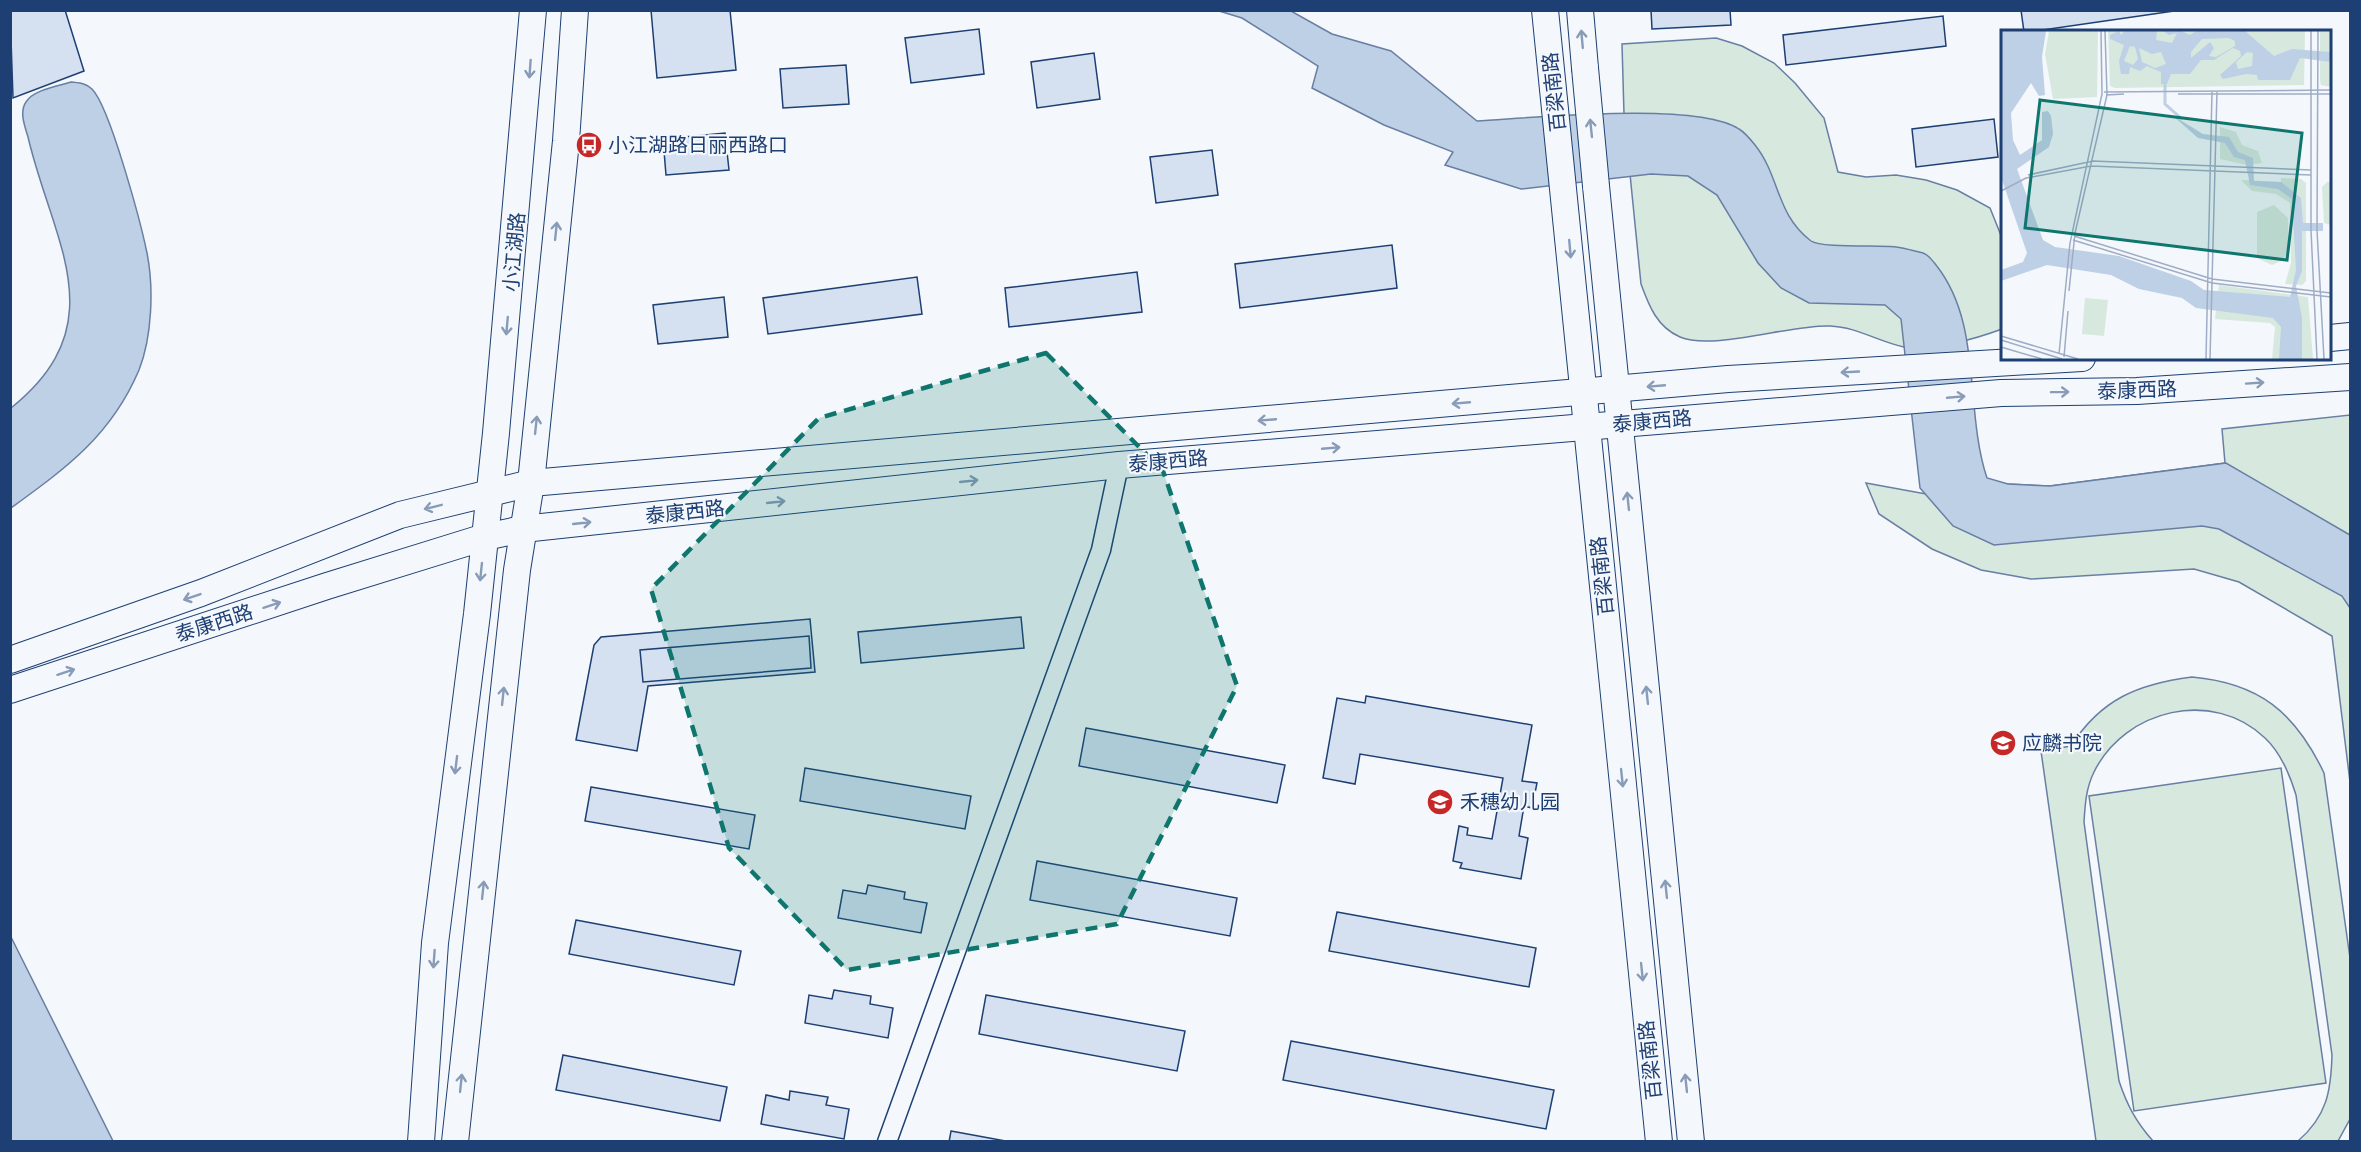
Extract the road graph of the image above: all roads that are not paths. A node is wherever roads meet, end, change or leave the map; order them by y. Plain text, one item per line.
1 (533, 10) edge
2 (575, 10) edge
3 (1545, 10) edge
4 (1580, 10) edge
5 (2350, 336) edge
6 (2331, 338) edge
7 (2040, 360) edge
8 (2350, 376) edge
9 (1617, 389) junction
10 (1584, 392) junction
11 (1620, 424) junction
12 (1587, 427) junction
13 (1119, 465) junction
14 (531, 483) junction
15 (490, 493) junction
16 (524, 529) junction
17 (485, 537) junction
18 (10, 660) edge
19 (10, 690) edge
20 (421, 1142) edge
21 (455, 1142) edge
22 (887, 1142) edge
23 (1659, 1142) edge
24 (1691, 1142) edge

1 -> 15 main road, 小江湖路
14 -> 2 main road, 小江湖路
3 -> 10 main road, 百梁南路
9 -> 4 main road, 百梁南路, bridge
5 - 6 main road
7 -> 9 main road, 泰康西路
11 -> 8 main road, 泰康西路
9 - 10 main road, 泰康西路
9 - 11 main road, 百梁南路
10 - 12 main road, 百梁南路
10 -> 14 main road, 泰康西路
11 - 12 main road, 泰康西路
24 -> 11 main road, 百梁南路
13 -> 12 main road, 泰康西路
12 -> 23 main road, 百梁南路
16 -> 13 main road, 泰康西路
13 - 22 street
14 - 15 main road, 泰康西路
14 - 16 main road, 小江湖路
15 - 17 main road, 小江湖路
15 -> 18 main road, 泰康西路
16 - 17 main road, 泰康西路
21 -> 16 main road, 小江湖路
19 -> 17 main road, 泰康西路
17 -> 20 main road, 小江湖路

